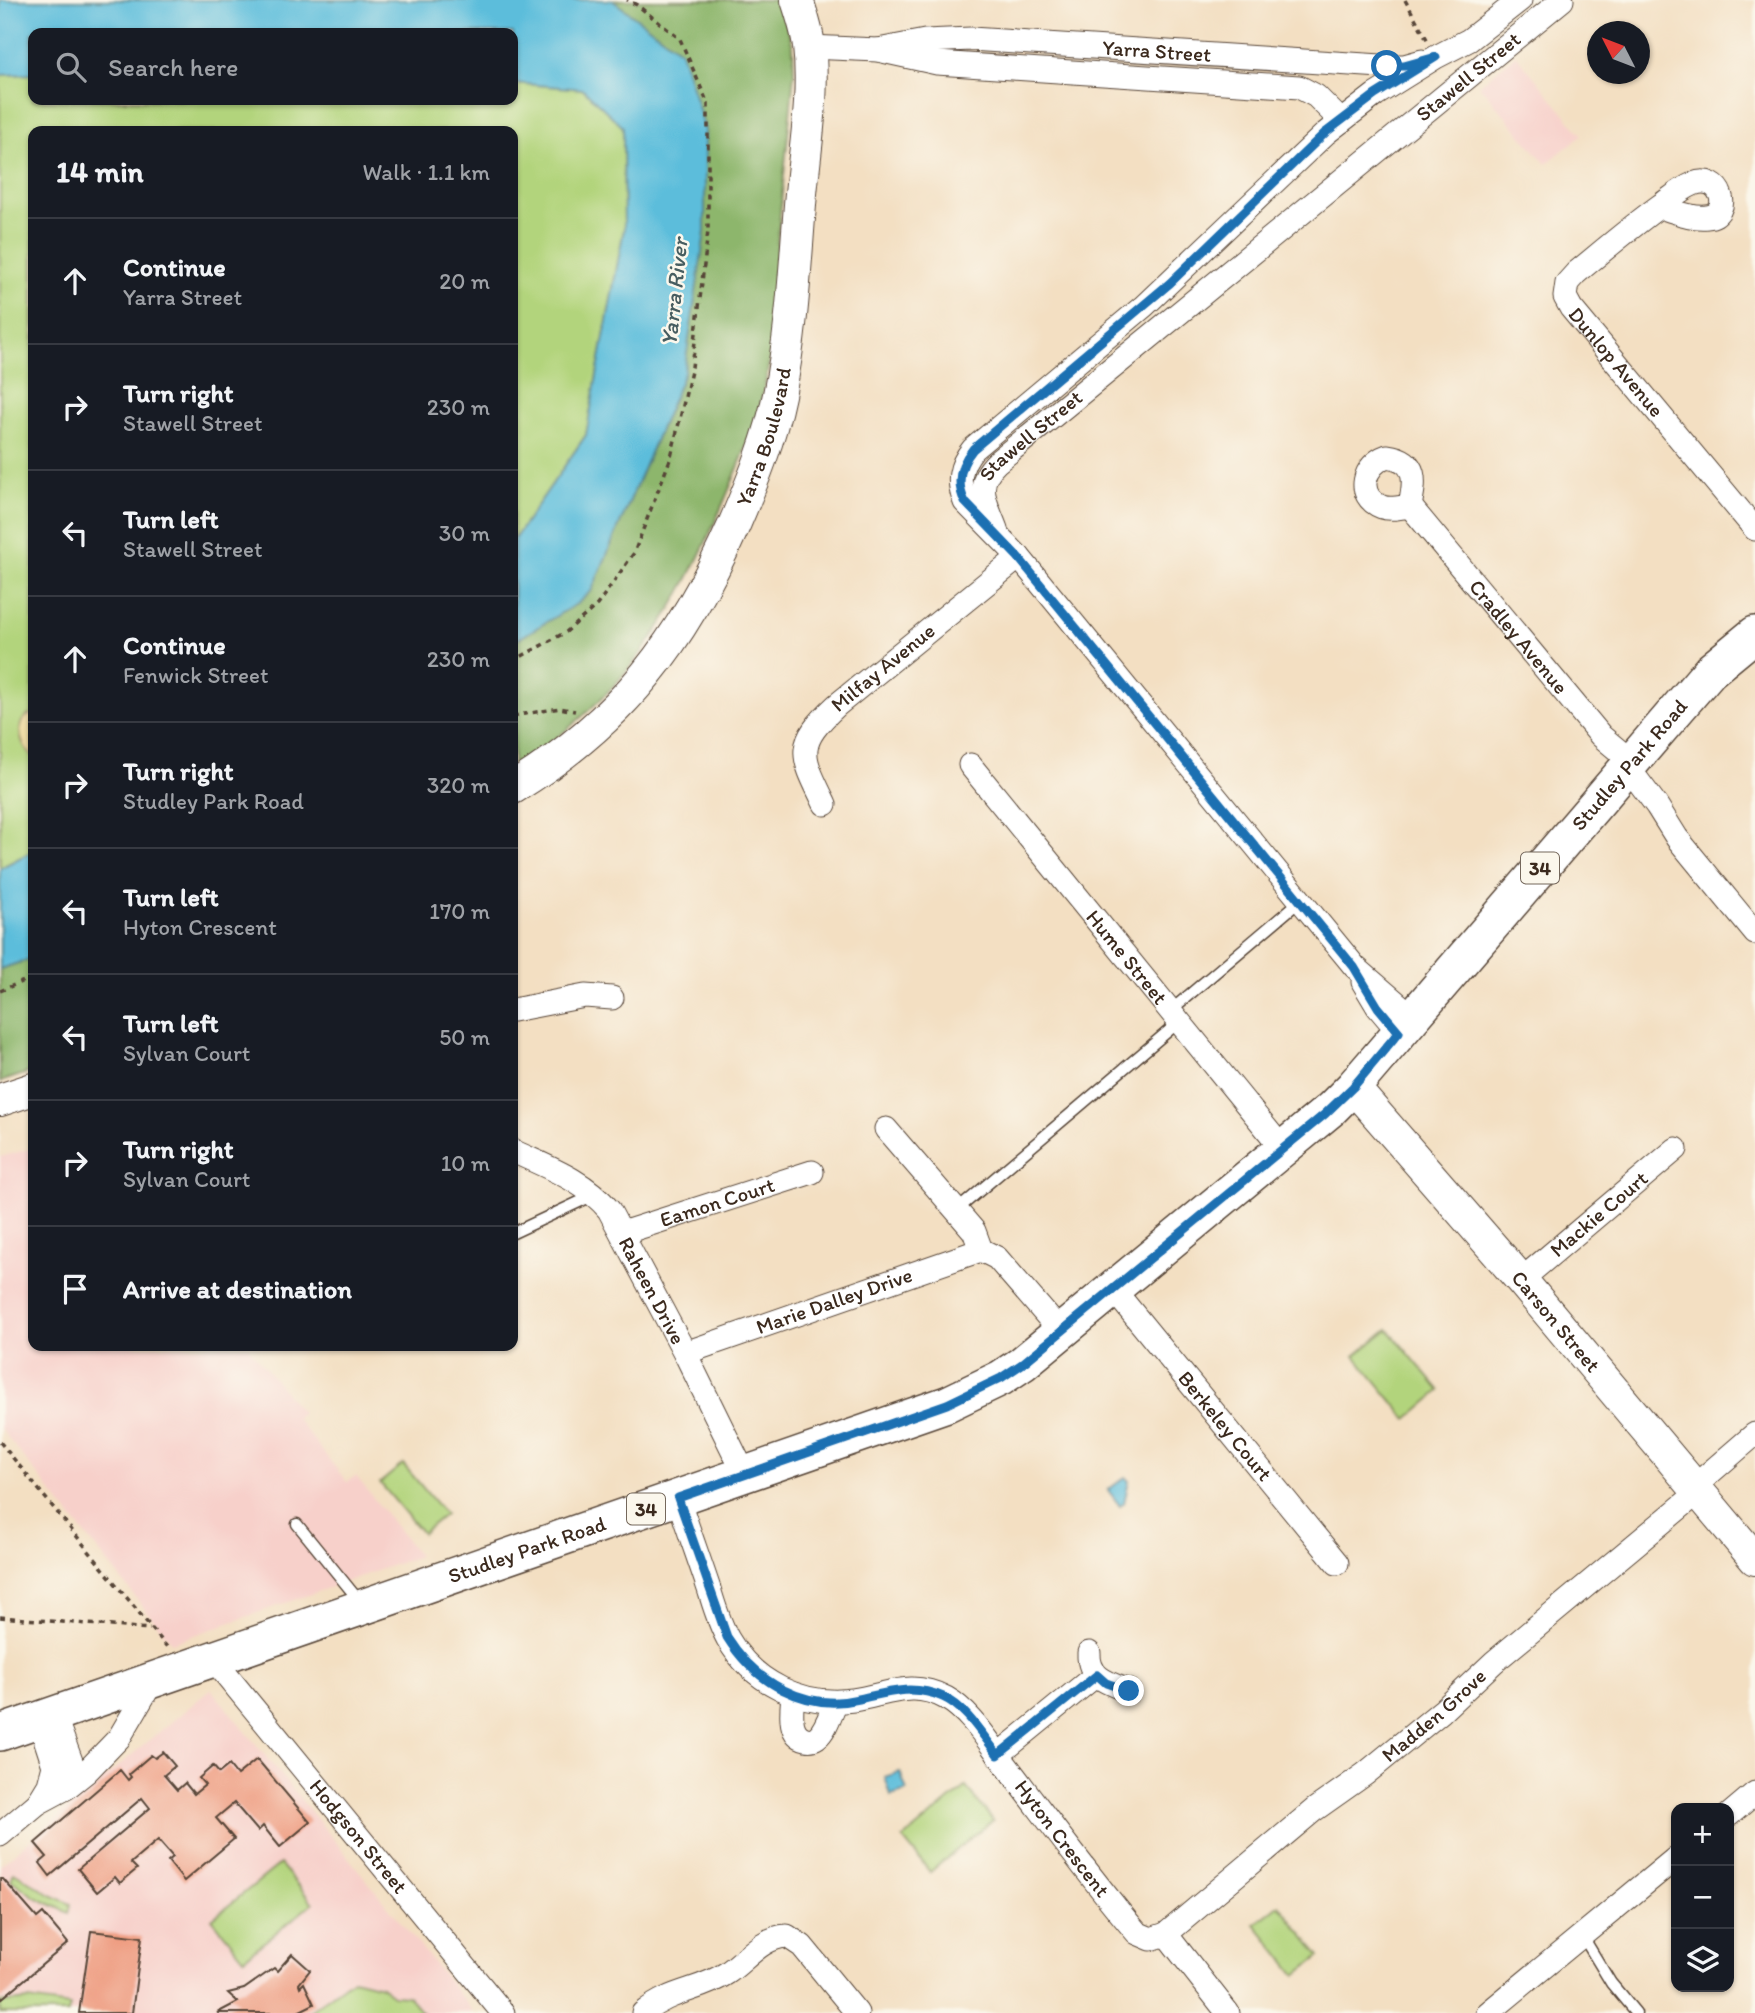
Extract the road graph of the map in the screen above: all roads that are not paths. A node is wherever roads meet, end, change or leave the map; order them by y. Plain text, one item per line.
1 (797, 0) edge
2 (1520, 0) edge
3 (1562, 0) edge
4 (809, 47) junction
5 (878, 50) junction
6 (1445, 52) junction
7 (1340, 121) junction
8 (1659, 206) dead end
9 (1410, 506) dead end
10 (1755, 529) edge
11 (999, 535) junction
12 (1018, 557) junction
13 (1755, 634) edge
14 (971, 765) dead end
15 (1623, 770) junction
16 (518, 785) edge
17 (825, 804) dead end
18 (1300, 901) junction
19 (1755, 933) edge
20 (612, 998) dead end
21 (518, 1009) edge
22 (1175, 1016) junction
23 (1406, 1025) junction
24 (1353, 1087) junction
25 (28, 1091) edge
26 (0, 1100) edge
27 (886, 1129) dead end
28 (1283, 1149) junction
29 (1676, 1149) dead end
30 (518, 1153) edge
31 (812, 1172) dead end
32 (594, 1195) junction
33 (957, 1210) junction
34 (518, 1231) edge
35 (622, 1233) junction
36 (981, 1250) junction
37 (1521, 1280) junction
38 (1113, 1289) junction
39 (1061, 1332) junction
40 (685, 1353) junction
41 (1755, 1434) edge
42 (746, 1475) junction
43 (1697, 1489) junction
44 (678, 1498) junction
45 (297, 1524) dead end
46 (1755, 1559) edge
47 (1337, 1563) dead end
48 (365, 1608) junction
49 (1088, 1653) dead end
50 (214, 1660) junction
51 (1097, 1675) junction
52 (153, 1680) junction
53 (1129, 1691) dead end
54 (793, 1694) junction
55 (836, 1702) junction
56 (46, 1717) junction
57 (0, 1733) edge
58 (998, 1755) junction
59 (70, 1784) junction
60 (1755, 1793) edge
61 (38, 1803) junction
62 (1734, 1811) edge
63 (0, 1835) edge
64 (1671, 1862) edge
65 (1166, 1934) junction
66 (1582, 1936) junction
67 (503, 2013) edge
68 (643, 2013) edge
69 (857, 2013) edge
70 (1228, 2013) edge
71 (1488, 2013) edge
72 (1636, 2013) edge

1 - 4 main road, Yarra Boulevard
2 - 6 street, Stawell Street
3 - 11 street, Stawell Street
4 - 5 street, Yarra Street
4 - 16 main road, Yarra Boulevard
5 - 6 street, Yarra Street
5 - 7 street, Yarra Street
6 - 7 street, Stawell Street
7 - 11 street, Stawell Street
8 - 10 street, Dunlop Avenue
9 - 15 street, Cradley Avenue
11 - 12 street
12 - 17 street, Milfay Avenue
12 - 18 street
13 - 15 main road, Studley Park Road / 34
14 - 22 street, Hume Street
15 - 19 street, Cradley Avenue
15 - 23 main road, Studley Park Road / 34
18 - 22 lane
18 - 23 street
20 - 21 street
22 - 28 street, Hume Street
22 - 33 lane
23 - 24 main road, Studley Park Road / 34
24 - 28 main road, Studley Park Road / 34
24 - 37 main road, Carson Street
25 - 26 main road
27 - 33 street
28 - 38 main road, Studley Park Road / 34
29 - 37 street, Mackie Court
30 - 32 street, Raheen Drive
31 - 35 street, Eamon Court
32 - 34 lane
32 - 35 street, Raheen Drive
33 - 36 street
35 - 40 street, Raheen Drive
36 - 39 street
36 - 40 street, Marie Dalley Drive
37 - 43 main road, Carson Street
38 - 39 main road, Studley Park Road / 34
38 - 47 street, Berkeley Court
39 - 42 main road, Studley Park Road / 34
40 - 42 street, Raheen Drive
41 - 43 street, Madden Grove
42 - 44 main road, Studley Park Road / 34
43 - 46 main road, Carson Street
43 - 65 street, Madden Grove
44 - 48 main road, Studley Park Road / 34
44 - 54 street, Hyton Crescent
45 - 48 lane
48 - 50 main road, Studley Park Road / 34
49 - 51 street
50 - 52 main road, Studley Park Road / 34
50 - 67 street, Hodgson Street
51 - 53 street
51 - 58 street
52 - 56 main road, Studley Park Road / 34
52 - 59 street
54 - 55 street, Hyton Crescent
54 - 55 street
55 - 58 street, Hyton Crescent
56 - 57 main road, Studley Park Road / 34
56 - 59 street
56 - 61 street
58 - 65 street, Hyton Crescent
59 - 61 street
60 - 62 street
61 - 63 street
64 - 66 street
65 - 70 street
66 - 71 street
66 - 72 lane
68 - 69 street

